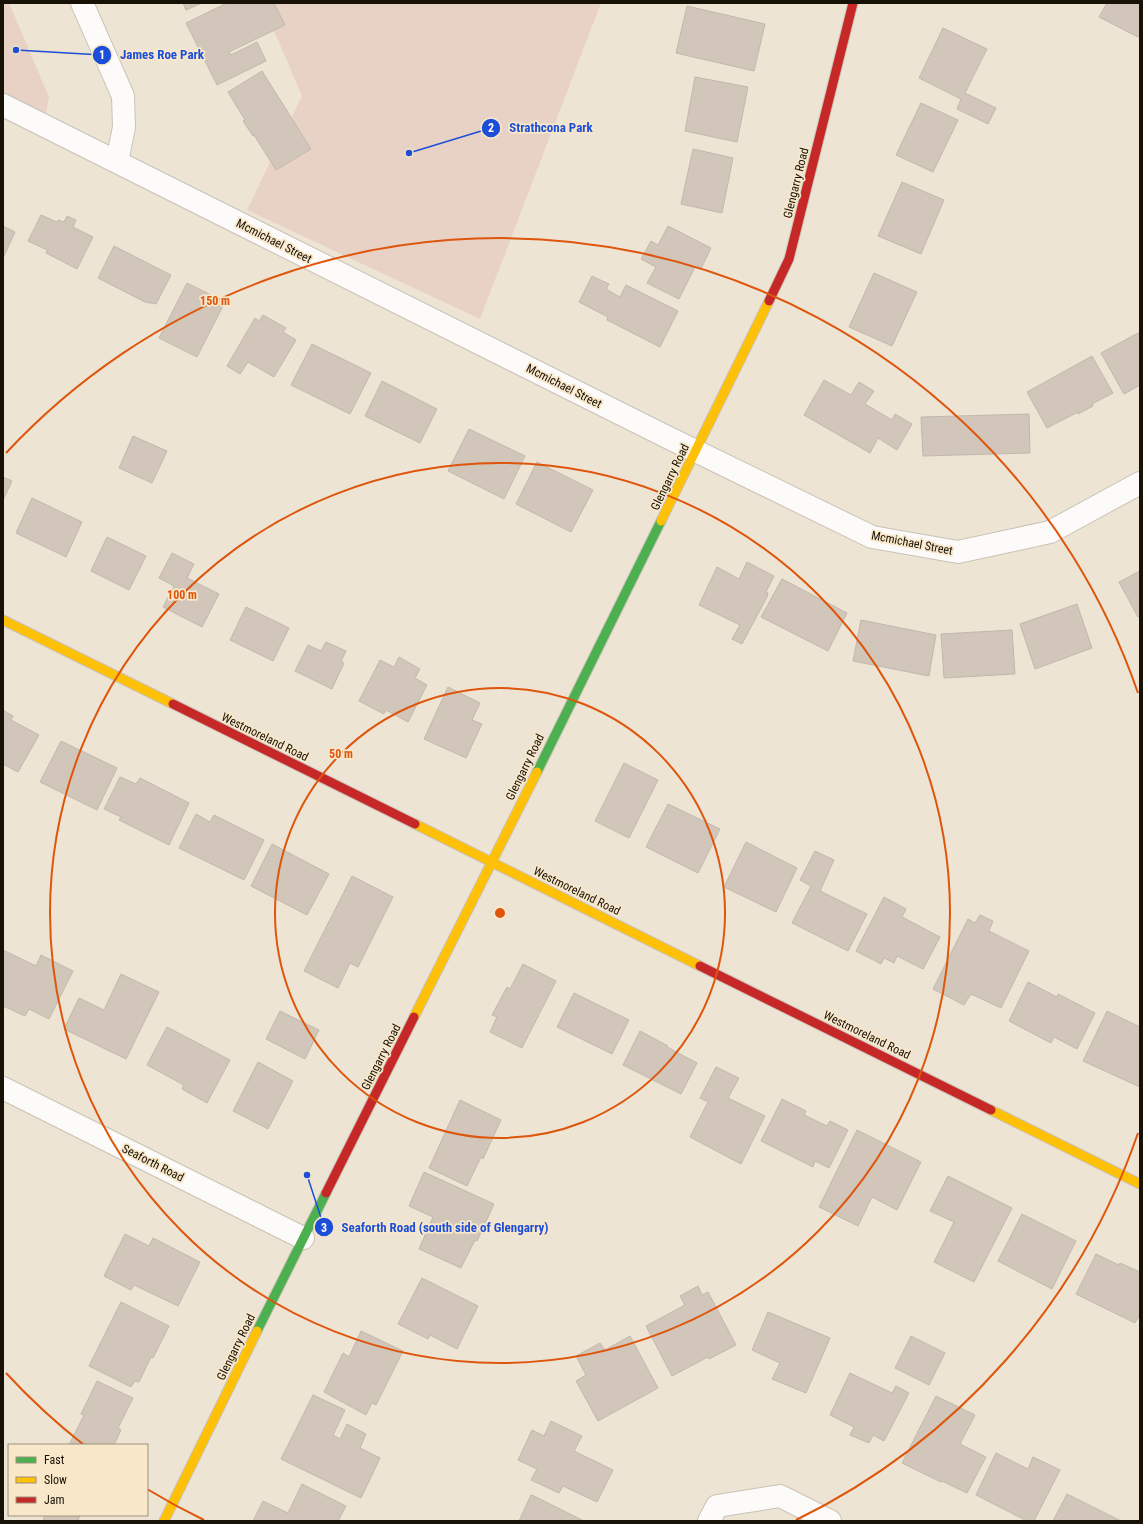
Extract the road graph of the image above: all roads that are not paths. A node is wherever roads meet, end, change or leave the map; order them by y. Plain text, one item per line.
1 (82, 3) edge
2 (853, 3) edge
3 (3, 105) edge
4 (117, 162) junction
5 (696, 451) junction
6 (1140, 483) edge
7 (3, 620) edge
8 (492, 862) junction
9 (3, 1088) edge
10 (1140, 1184) edge
11 (303, 1238) junction
12 (164, 1521) edge
13 (709, 1521) edge
14 (830, 1521) edge

1 - 4 street
2 - 5 street, Glengarry Road
3 - 4 street, Mcmichael Street
4 - 5 street, Mcmichael Street
5 - 6 street, Mcmichael Street
5 - 8 street, Glengarry Road
7 - 8 street, Westmoreland Road
8 - 10 street, Westmoreland Road
8 - 11 street, Glengarry Road
9 - 11 street, Seaforth Road
11 - 12 street, Glengarry Road
13 - 14 street

